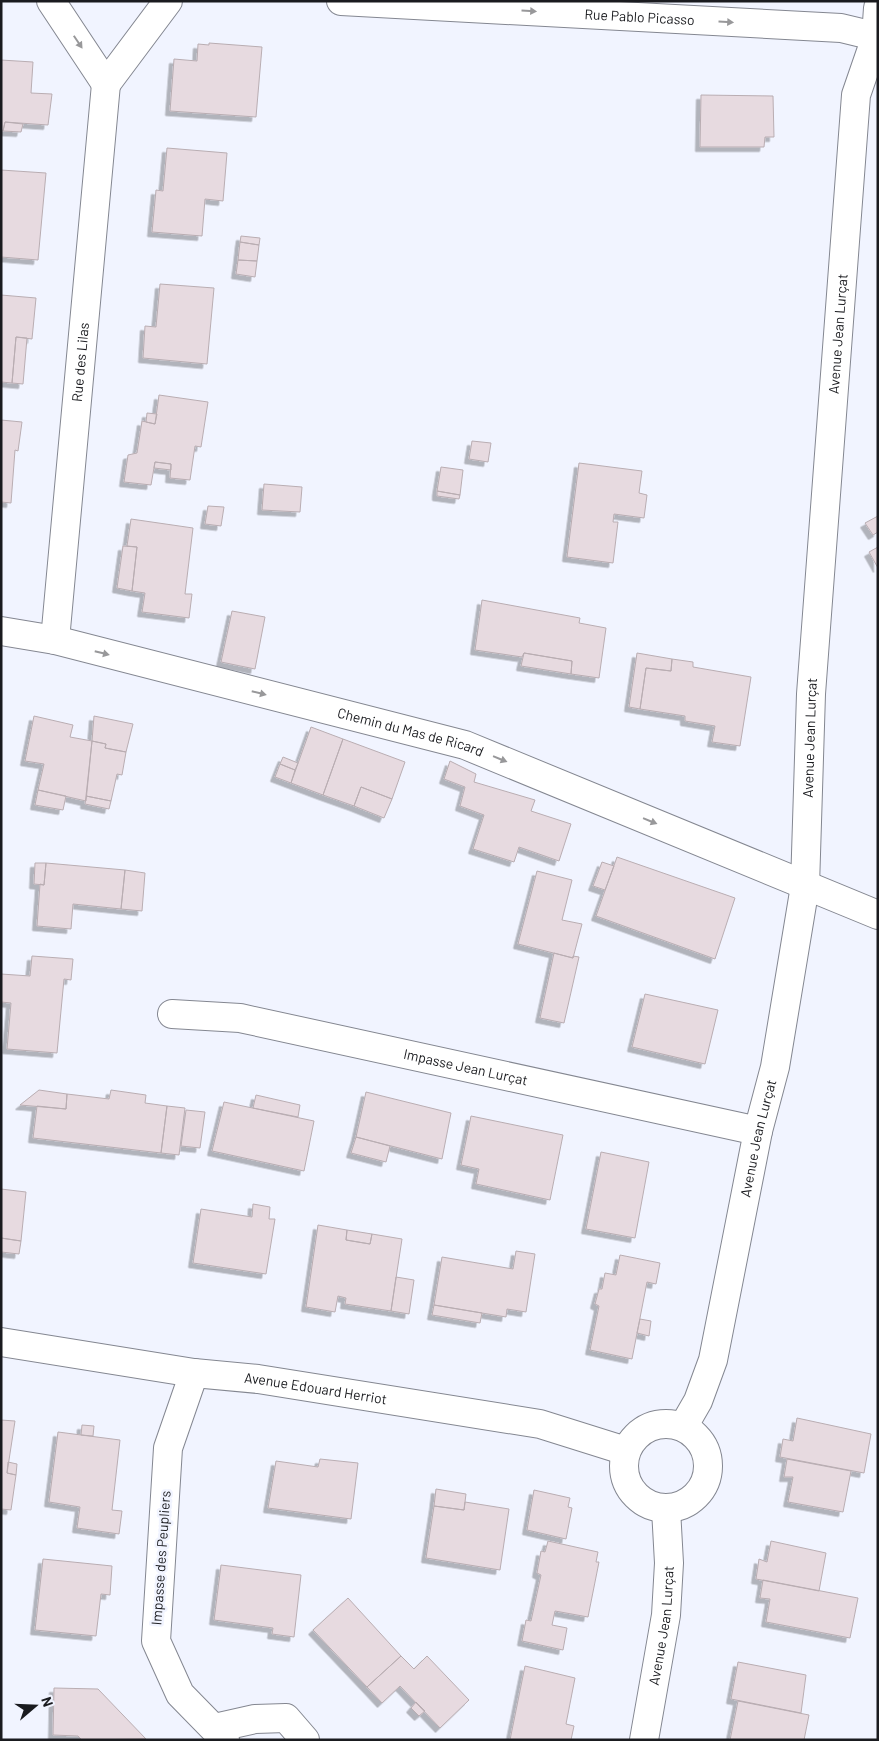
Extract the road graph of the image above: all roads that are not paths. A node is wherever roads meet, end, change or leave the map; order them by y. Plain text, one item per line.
1 (51, 1) edge
2 (168, 1) edge
3 (341, 1) edge
4 (878, 8) edge
5 (877, 37) edge
6 (106, 84) junction
7 (1, 632) edge
8 (55, 640) junction
9 (805, 886) junction
10 (878, 915) edge
11 (172, 1014) dead end
12 (758, 1131) junction
13 (1, 1342) edge
14 (194, 1373) junction
15 (683, 1427) junction
16 (626, 1451) junction
17 (666, 1509) junction
18 (220, 1734) edge
19 (305, 1740) edge
20 (644, 1740) edge

1 -> 6 street
2 - 6 street
3 -> 5 street, Rue Pablo Picasso
4 - 5 street, Avenue Jean Lurçat
5 - 9 street, Avenue Jean Lurçat
6 - 8 street, Rue des Lilas
7 - 8 street, Chemin du Mas de Ricard
8 -> 9 street, Chemin du Mas de Ricard
9 - 10 street, Chemin du Mas de Ricard
9 - 12 street, Avenue Jean Lurçat
11 - 12 street, Impasse Jean Lurçat
12 - 15 street, Avenue Jean Lurçat
13 - 14 street, Avenue Edouard Herriot
14 - 16 street, Avenue Edouard Herriot
14 - 18 street, Impasse des Peupliers
15 - 16 street
15 - 17 street
16 - 17 street
17 - 20 street, Avenue Jean Lurçat
18 - 19 street, Impasse des Peupliers

